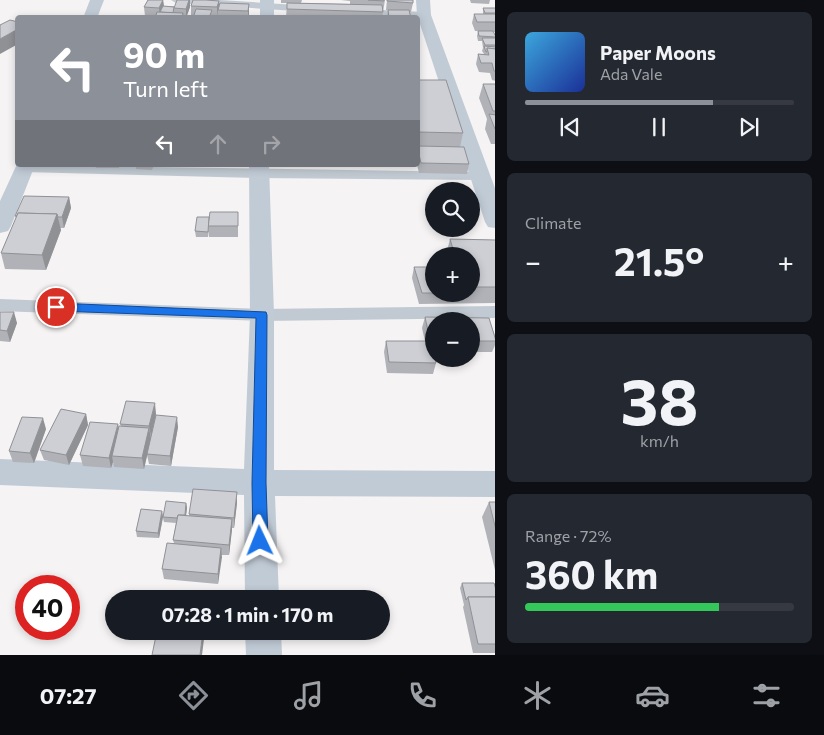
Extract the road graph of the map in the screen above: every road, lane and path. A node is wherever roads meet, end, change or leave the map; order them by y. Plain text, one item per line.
1 (97, 0) edge
2 (176, 0) edge
3 (267, 8) edge
4 (423, 8) edge
5 (326, 10) edge
6 (346, 11) edge
7 (91, 15) edge
8 (24, 167) edge
9 (259, 170) edge
10 (478, 176) junction
11 (495, 222) edge
12 (0, 226) edge
13 (0, 305) edge
14 (495, 312) edge
15 (262, 315) junction
16 (0, 472) edge
17 (259, 483) junction
18 (495, 484) edge
19 (262, 590) edge
20 (263, 640) edge
21 (264, 655) edge

1 - 7 street
2 - 3 street
3 - 5 street
4 - 6 street
4 - 10 street
8 - 9 street
8 - 12 street
9 - 10 street
9 - 15 street
10 - 11 street
13 - 15 street
14 - 15 street
15 - 17 street
16 - 17 street
17 - 18 street
17 - 19 street
20 - 21 street

